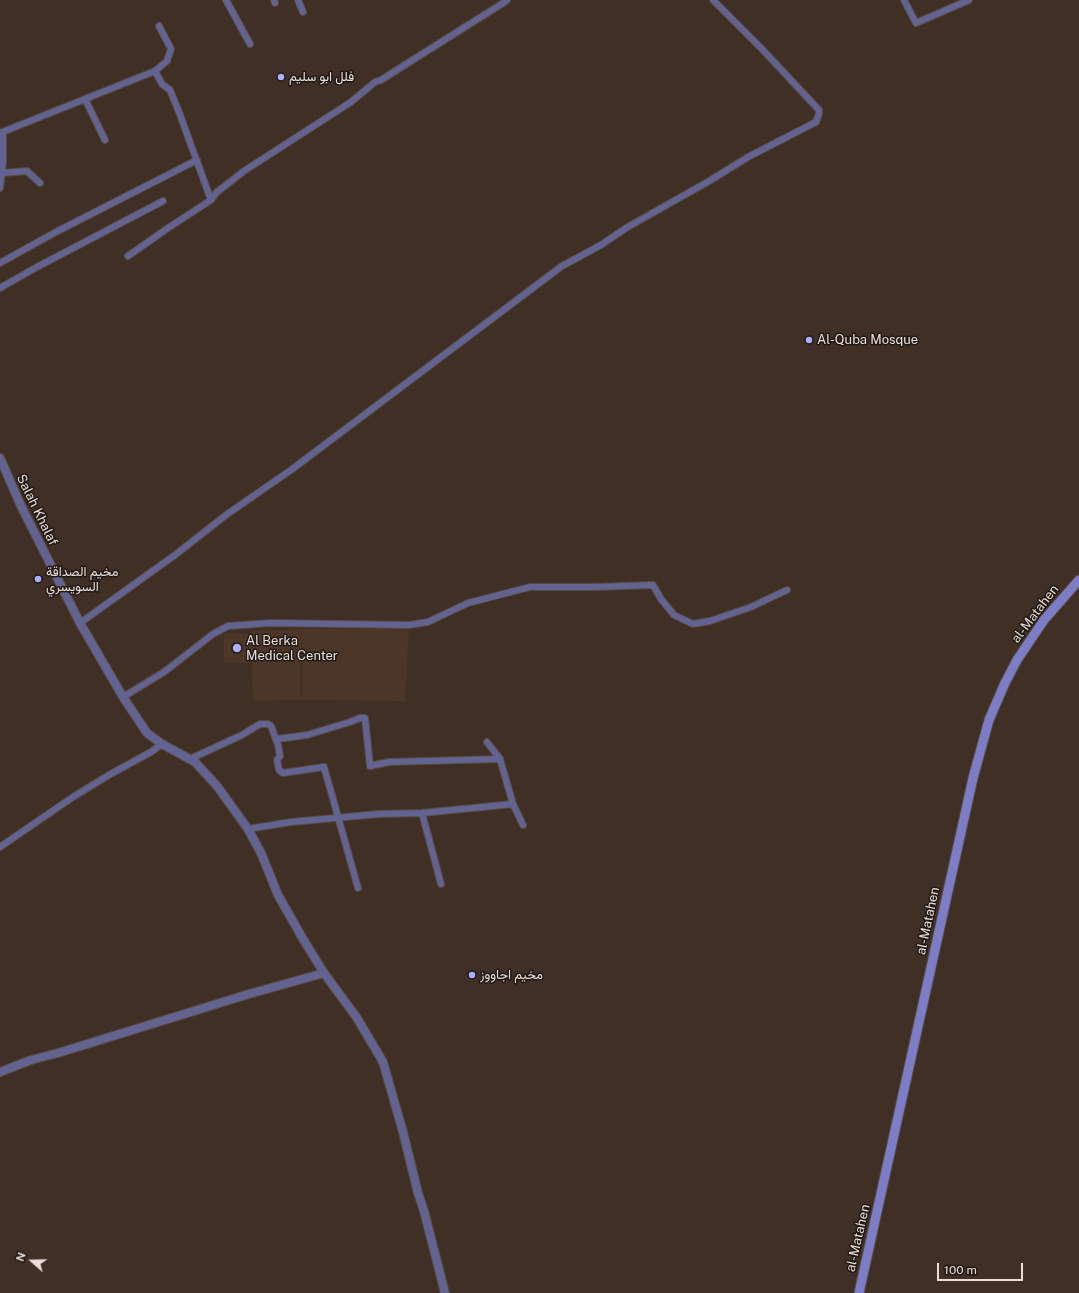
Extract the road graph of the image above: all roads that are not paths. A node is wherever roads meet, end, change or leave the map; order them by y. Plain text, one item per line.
1 (226, 0) edge
2 (298, 0) edge
3 (506, 0) edge
4 (713, 0) edge
5 (904, 0) edge
6 (969, 0) edge
7 (303, 12) dead end
8 (159, 26) dead end
9 (250, 44) dead end
10 (155, 71) junction
11 (86, 99) junction
12 (2, 132) edge
13 (105, 140) dead end
14 (197, 160) junction
15 (2, 173) junction
16 (40, 183) dead end
17 (0, 188) edge
18 (211, 200) junction
19 (163, 201) dead end
20 (128, 256) dead end
21 (0, 263) edge
22 (0, 288) edge
23 (0, 458) edge
24 (1079, 580) edge
25 (787, 590) dead end
26 (80, 623) junction
27 (123, 697) junction
28 (277, 739) junction
29 (487, 742) dead end
30 (162, 744) junction
31 (190, 759) junction
32 (500, 759) junction
33 (513, 804) junction
34 (422, 812) junction
35 (338, 818) junction
36 (523, 825) dead end
37 (248, 829) junction
38 (0, 847) edge
39 (441, 884) dead end
40 (358, 888) dead end
41 (324, 973) junction
42 (0, 1072) edge
43 (445, 1293) edge
44 (859, 1293) edge

1 - 9 street
2 - 7 street
3 - 18 street
4 - 26 street
5 - 6 street
8 - 10 street
10 - 11 street
10 - 14 street
11 - 12 street
11 - 13 street
12 - 15 street
14 - 18 street
14 - 21 street
15 - 16 street
15 - 17 street
18 - 20 street
19 - 22 street
23 - 26 street, Salah Khalaf
24 - 44 main road, al-Matahen
25 - 27 street
26 - 27 street, Salah Khalaf
27 - 30 street, Salah Khalaf
28 - 31 street
28 - 32 street
28 - 35 street
29 - 32 street
30 - 31 street, Salah Khalaf
30 - 38 street
31 - 37 street, Salah Khalaf
32 - 33 street
33 - 34 street
33 - 36 street
34 - 35 street
34 - 39 street
35 - 37 street
35 - 40 street
37 - 41 street, Salah Khalaf
41 - 42 street
41 - 43 street, Salah Khalaf

